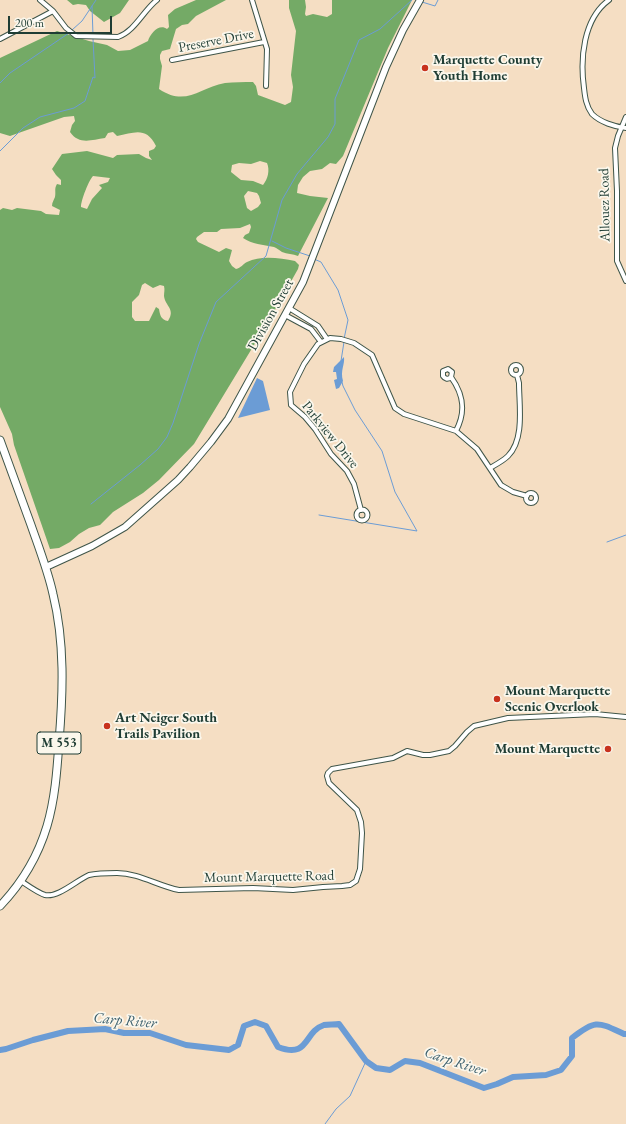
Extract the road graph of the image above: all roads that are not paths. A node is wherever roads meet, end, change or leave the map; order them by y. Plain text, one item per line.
1 (40, 0) edge
2 (157, 0) edge
3 (252, 0) edge
4 (420, 0) edge
5 (607, 0) edge
6 (53, 11) junction
7 (0, 39) edge
8 (264, 42) junction
9 (172, 60) dead end
10 (266, 86) dead end
11 (626, 117) edge
12 (624, 127) edge
13 (626, 281) edge
14 (289, 308) junction
15 (285, 314) junction
16 (328, 339) junction
17 (321, 342) junction
18 (517, 375) dead end
19 (451, 377) dead end
20 (456, 431) junction
21 (0, 440) edge
22 (490, 468) junction
23 (526, 496) dead end
24 (361, 510) dead end
25 (46, 567) junction
26 (626, 717) edge
27 (21, 881) junction
28 (0, 906) edge

1 - 6 street
2 - 6 street
3 - 8 street
4 - 14 street, Division Street
5 - 12 street
6 - 7 street
8 - 9 street, Preserve Drive
8 - 10 street
11 - 12 street, Allouez Road
12 - 13 street, Allouez Road
14 - 15 street, Division Street
14 - 16 street
15 - 17 street
15 - 25 street, Division Street
16 - 17 street, Parkview Drive
16 - 20 street
17 - 24 street, Parkview Drive
18 - 22 street
19 - 20 street
20 - 22 street
21 - 25 main road, M 553
22 - 23 street
25 - 27 main road, M 553
26 - 27 street, Mount Marquette Road
27 - 28 main road, M 553

